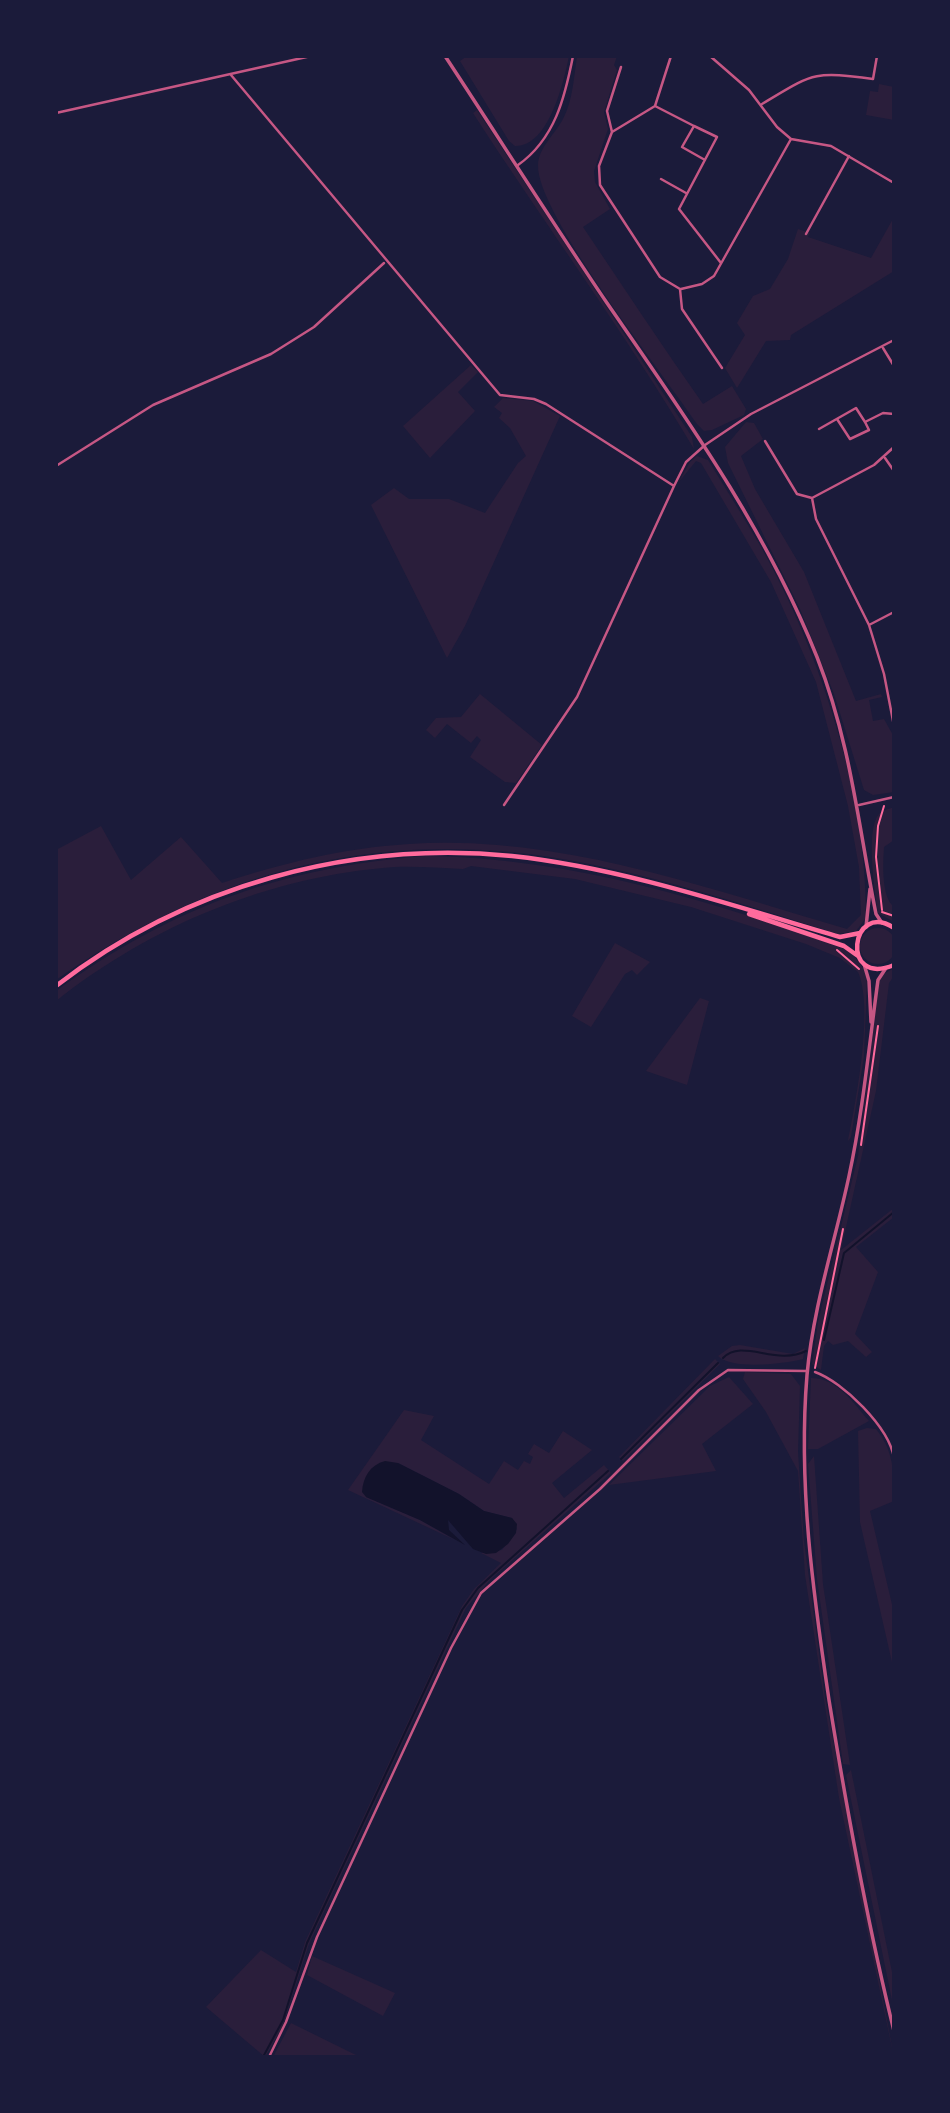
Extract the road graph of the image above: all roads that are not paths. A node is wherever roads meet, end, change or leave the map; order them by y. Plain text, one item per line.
1 (310, 56) edge
2 (444, 56) edge
3 (573, 56) edge
4 (670, 56) edge
5 (710, 56) edge
6 (877, 56) edge
7 (621, 67) dead end
8 (231, 75) junction
9 (761, 104) junction
10 (655, 106) junction
11 (56, 113) edge
12 (694, 126) junction
13 (612, 132) junction
14 (791, 139) junction
15 (849, 156) junction
16 (705, 160) junction
17 (518, 165) junction
18 (661, 179) dead end
19 (894, 183) edge
20 (686, 192) junction
21 (806, 234) dead end
22 (385, 262) junction
23 (721, 263) junction
24 (680, 289) junction
25 (894, 340) edge
26 (883, 348) junction
27 (894, 366) edge
28 (722, 368) dead end
29 (894, 414) edge
30 (837, 419) junction
31 (865, 422) junction
32 (819, 429) dead end
33 (765, 440) dead end
34 (705, 445) junction
35 (894, 447) edge
36 (885, 457) junction
37 (56, 466) edge
38 (894, 471) edge
39 (674, 485) junction
40 (812, 498) junction
41 (894, 612) edge
42 (869, 625) junction
43 (894, 726) edge
44 (894, 797) edge
45 (504, 805) dead end
46 (859, 805) junction
47 (870, 884) junction
48 (732, 907) junction
49 (882, 923) junction
50 (866, 927) junction
51 (894, 929) edge
52 (860, 933) junction
53 (858, 956) junction
54 (863, 962) junction
55 (893, 965) edge
56 (886, 968) junction
57 (56, 986) edge
58 (871, 1033) junction
59 (807, 1371) junction
60 (815, 1372) dead end
61 (894, 1458) edge
62 (894, 2031) edge
63 (269, 2057) edge

1 - 8 street
2 - 17 street
3 - 17 street
4 - 10 street
5 - 9 street
6 - 9 street
7 - 13 street
8 - 11 street
8 - 22 street
9 - 14 street
10 - 12 street
10 - 13 street
12 - 16 street
12 - 16 street
13 - 24 street
14 - 15 street
14 - 23 street
15 - 19 street
15 - 21 street
16 - 20 street
17 - 34 street
18 - 20 street
20 - 23 street
22 - 37 street
22 - 39 street
23 - 24 street
24 - 28 street
25 - 26 street
26 - 27 street
26 - 34 street
29 - 31 street
30 - 31 street
30 - 31 street
30 - 32 street
33 - 40 street
34 - 39 street
34 - 46 street
35 - 36 street
36 - 38 street
36 - 40 street
39 - 45 street
40 - 42 street
41 - 42 street
42 - 43 street
44 - 46 street
46 - 47 street
47 - 49 street
47 - 50 street
48 - 52 main road
48 - 53 main road
48 - 57 main road
49 - 50 main road
49 - 51 main road
50 - 52 main road
52 - 53 main road
53 - 54 main road
54 - 56 main road
54 - 58 street
55 - 56 main road
56 - 58 street
58 - 59 street
59 - 62 street
59 - 63 street
60 - 61 street

